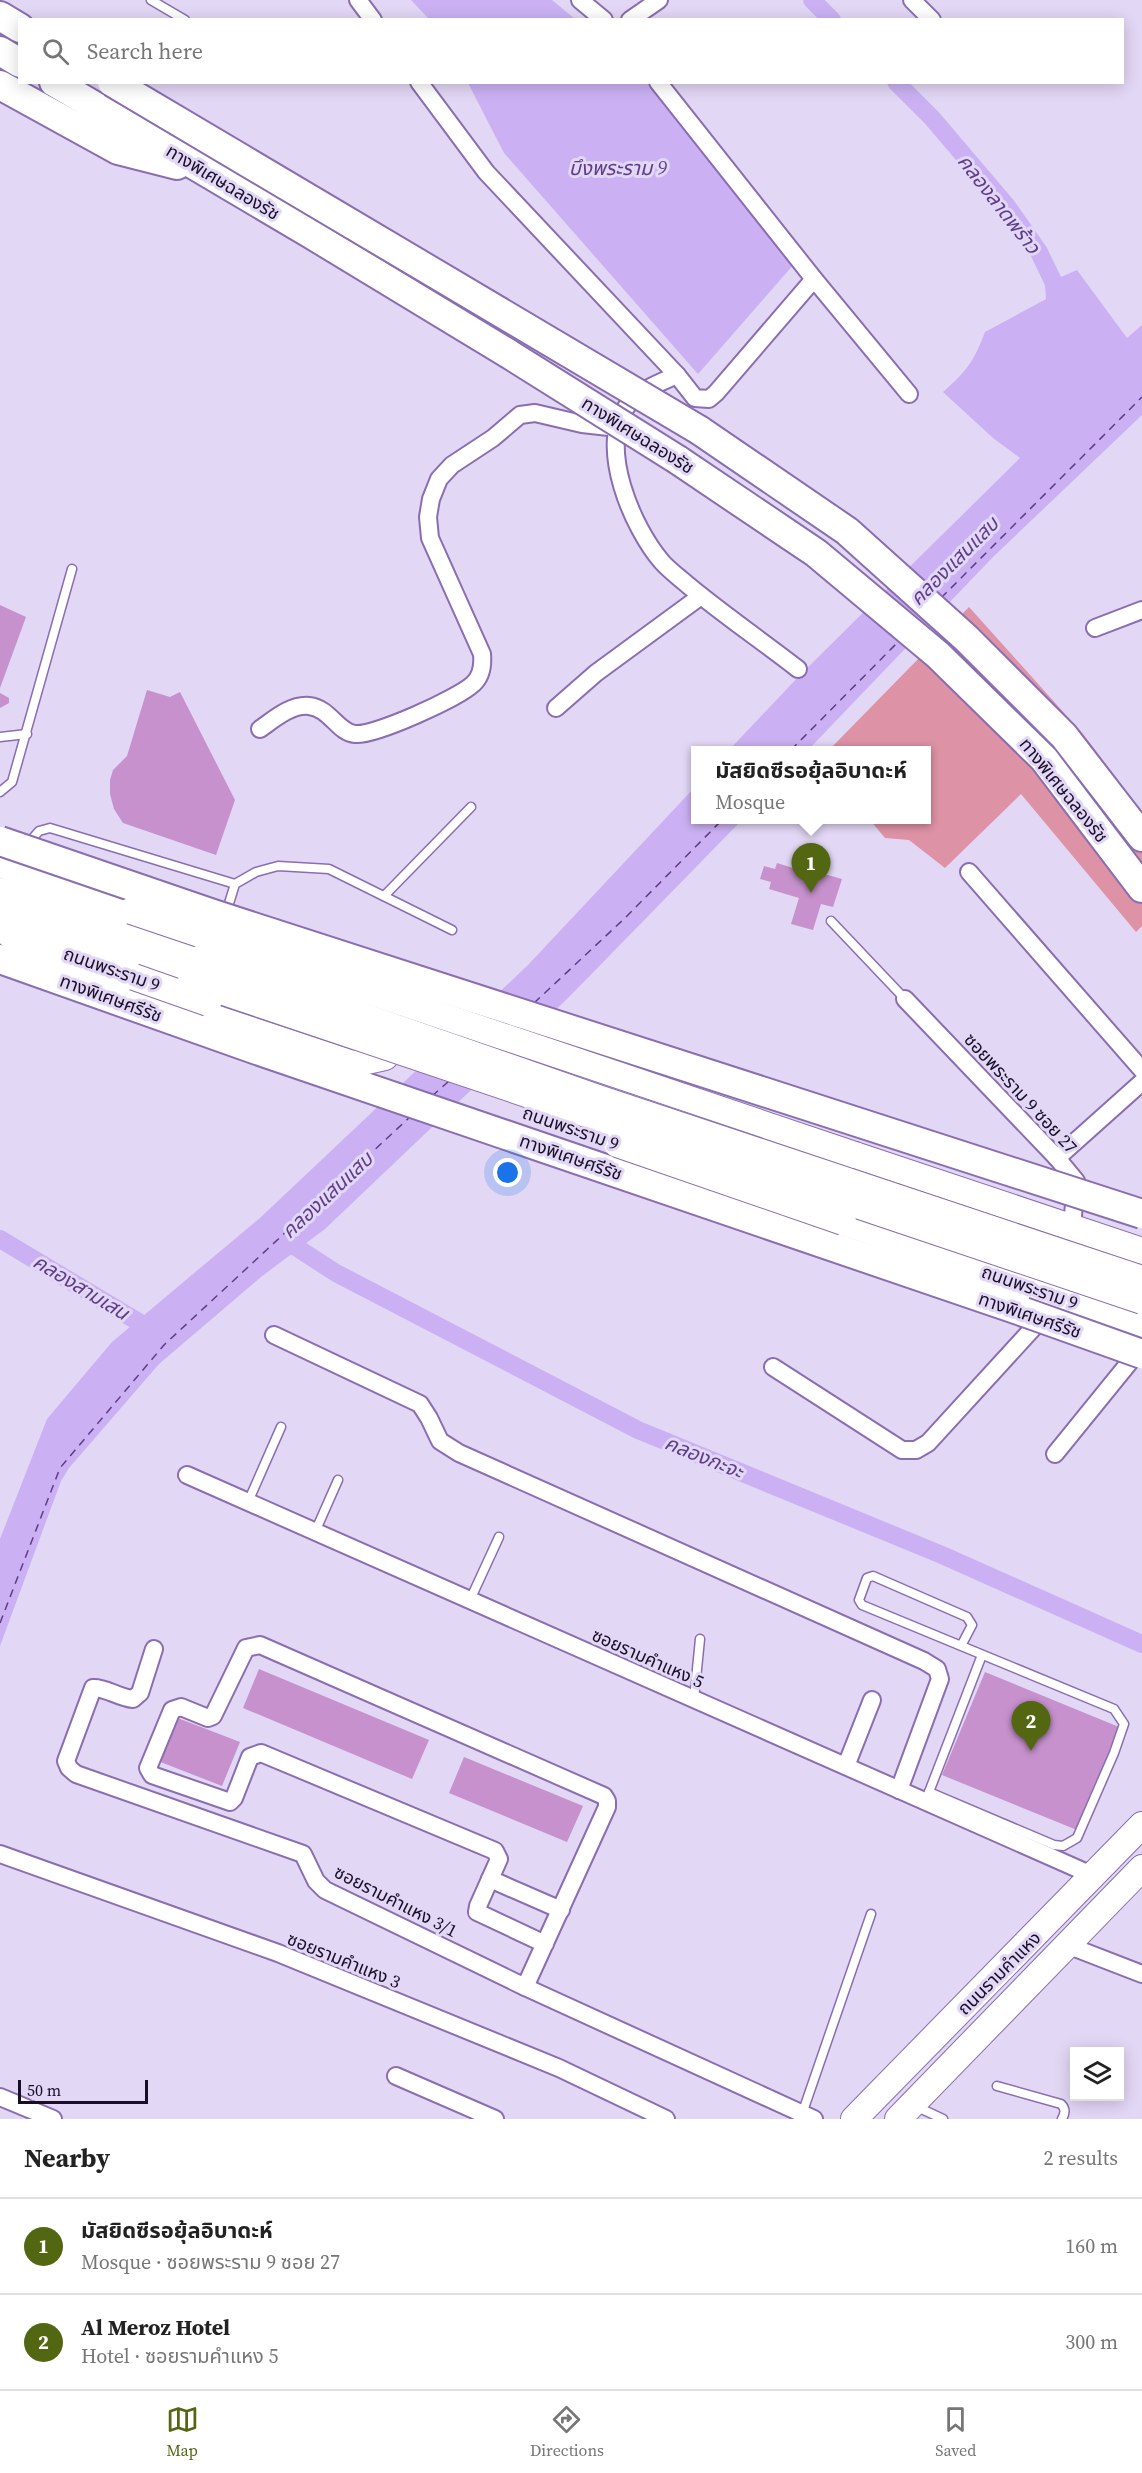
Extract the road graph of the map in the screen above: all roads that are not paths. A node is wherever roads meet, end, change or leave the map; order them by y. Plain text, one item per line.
1 (151, 0) edge
2 (358, 0) edge
3 (580, 0) edge
4 (659, 0) edge
5 (912, 0) edge
6 (0, 16) edge
7 (182, 18) edge
8 (372, 18) edge
9 (602, 18) edge
10 (633, 18) edge
11 (930, 18) edge
12 (18, 27) edge
13 (0, 51) edge
14 (18, 62) edge
15 (0, 84) edge
16 (57, 84) edge
17 (115, 84) edge
18 (420, 84) edge
19 (660, 84) edge
20 (211, 174) junction
21 (814, 279) junction
22 (677, 375) junction
23 (909, 394) dead end
24 (618, 428) junction
25 (72, 569) dead end
26 (701, 596) junction
27 (1142, 610) edge
28 (1095, 628) dead end
29 (798, 669) dead end
30 (556, 708) dead end
31 (260, 729) dead end
32 (27, 734) junction
33 (0, 737) edge
34 (0, 792) edge
35 (471, 807) dead end
36 (1142, 837) edge
37 (3, 857) edge
38 (969, 872) dead end
39 (34, 877) junction
40 (235, 884) junction
41 (1142, 888) edge
42 (0, 891) edge
43 (384, 896) junction
44 (224, 919) junction
45 (831, 921) dead end
46 (452, 930) dead end
47 (3, 935) edge
48 (905, 999) joint
49 (1142, 1070) edge
50 (1142, 1082) edge
51 (1057, 1158) junction
52 (1142, 1214) edge
53 (1072, 1227) junction
54 (1142, 1251) edge
55 (1142, 1279) edge
56 (1061, 1298) junction
57 (1142, 1301) edge
58 (1142, 1326) edge
59 (274, 1335) dead end
60 (1142, 1346) edge
61 (1142, 1354) edge
62 (773, 1367) dead end
63 (280, 1427) dead end
64 (1055, 1454) dead end
65 (187, 1475) dead end
66 (338, 1480) dead end
67 (248, 1502) junction
68 (315, 1532) junction
69 (499, 1537) dead end
70 (470, 1600) junction
71 (700, 1639) dead end
72 (961, 1646) junction
73 (154, 1648) dead end
74 (982, 1655) junction
75 (694, 1699) junction
76 (872, 1700) dead end
77 (846, 1766) junction
78 (899, 1790) junction
79 (927, 1796) junction
80 (1142, 1825) edge
81 (0, 1854) edge
82 (1142, 1868) edge
83 (1094, 1876) junction
84 (490, 1879) junction
85 (561, 1910) junction
86 (871, 1914) dead end
87 (1044, 1927) junction
88 (544, 1944) junction
89 (1067, 1945) junction
90 (1142, 1974) edge
91 (525, 1987) junction
92 (396, 2076) dead end
93 (997, 2086) dead end
94 (0, 2097) edge
95 (905, 2112) edge
96 (808, 2116) edge
97 (53, 2119) edge
98 (495, 2119) edge
99 (666, 2119) edge
100 (854, 2119) edge
101 (943, 2119) edge
102 (1062, 2119) edge

1 - 7 lane
2 - 8 street
3 - 9 street
4 - 10 street
5 - 11 street
6 - 12 highway
13 - 14 highway
15 - 20 highway
16 - 20 highway, ทางพิเศษฉลองรัช
17 - 36 highway, ทางพิเศษฉลองรัช, bridge
18 - 22 street
19 - 21 street
20 - 41 highway, ทางพิเศษฉลองรัช, bridge
21 - 22 street
21 - 23 street
22 - 24 street
24 - 26 street
24 - 31 street
25 - 32 lane
26 - 29 street
26 - 30 street
27 - 28 street
32 - 33 lane
32 - 34 lane
35 - 43 lane
37 - 39 main road
37 - 40 lane
37 - 52 highway, bridge
38 - 49 street
39 - 44 main road
39 - 53 main road, bridge
40 - 43 lane
40 - 44 lane
42 - 55 main road, ถนนพระราม 9, bridge
43 - 46 lane
44 - 47 main road
45 - 48 lane
47 - 56 main road, ถนนพระราม 9, bridge
47 - 57 main road, ถนนพระราม 9, bridge
47 - 61 highway, ทางพิเศษศรีรัช, bridge
48 - 51 street, ซอยพระราม 9 ซอย 27
50 - 51 street
51 - 53 street, ซอยพระราม 9 ซอย 27
53 - 54 main road
56 - 58 main road, ถนนพระราม 9
56 - 62 street
59 - 78 street
60 - 64 street
63 - 67 lane
65 - 67 street, ซอยรามคำแหง 5
66 - 68 lane
67 - 68 street, ซอยรามคำแหง 5
68 - 70 street, ซอยรามคำแหง 5
69 - 70 lane
70 - 75 street, ซอยรามคำแหง 5
71 - 75 lane
72 - 72 lane
72 - 74 lane
73 - 91 street, ซอยรามคำแหง 3/1
74 - 79 lane
74 - 79 lane
75 - 77 street, ซอยรามคำแหง 5
76 - 77 street
77 - 78 street, ซอยรามคำแหง 5
78 - 79 street, ซอยรามคำแหง 5
79 - 83 street, ซอยรามคำแหง 5
80 - 83 main road, ถนนรามคำแหง
81 - 99 street, ซอยรามคำแหง 3
82 - 89 main road, ถนนรามคำแหง
83 - 87 main road, ถนนรามคำแหง
84 - 85 street
84 - 85 street
84 - 88 street
85 - 88 street
86 - 96 lane
87 - 89 main road
87 - 100 main road, ถนนรามคำแหง
88 - 91 street
89 - 90 street
89 - 95 main road, ถนนรามคำแหง
91 - 96 street, ซอยรามคำแหง 3/1
92 - 98 street
93 - 102 lane
94 - 97 street
95 - 101 lane

